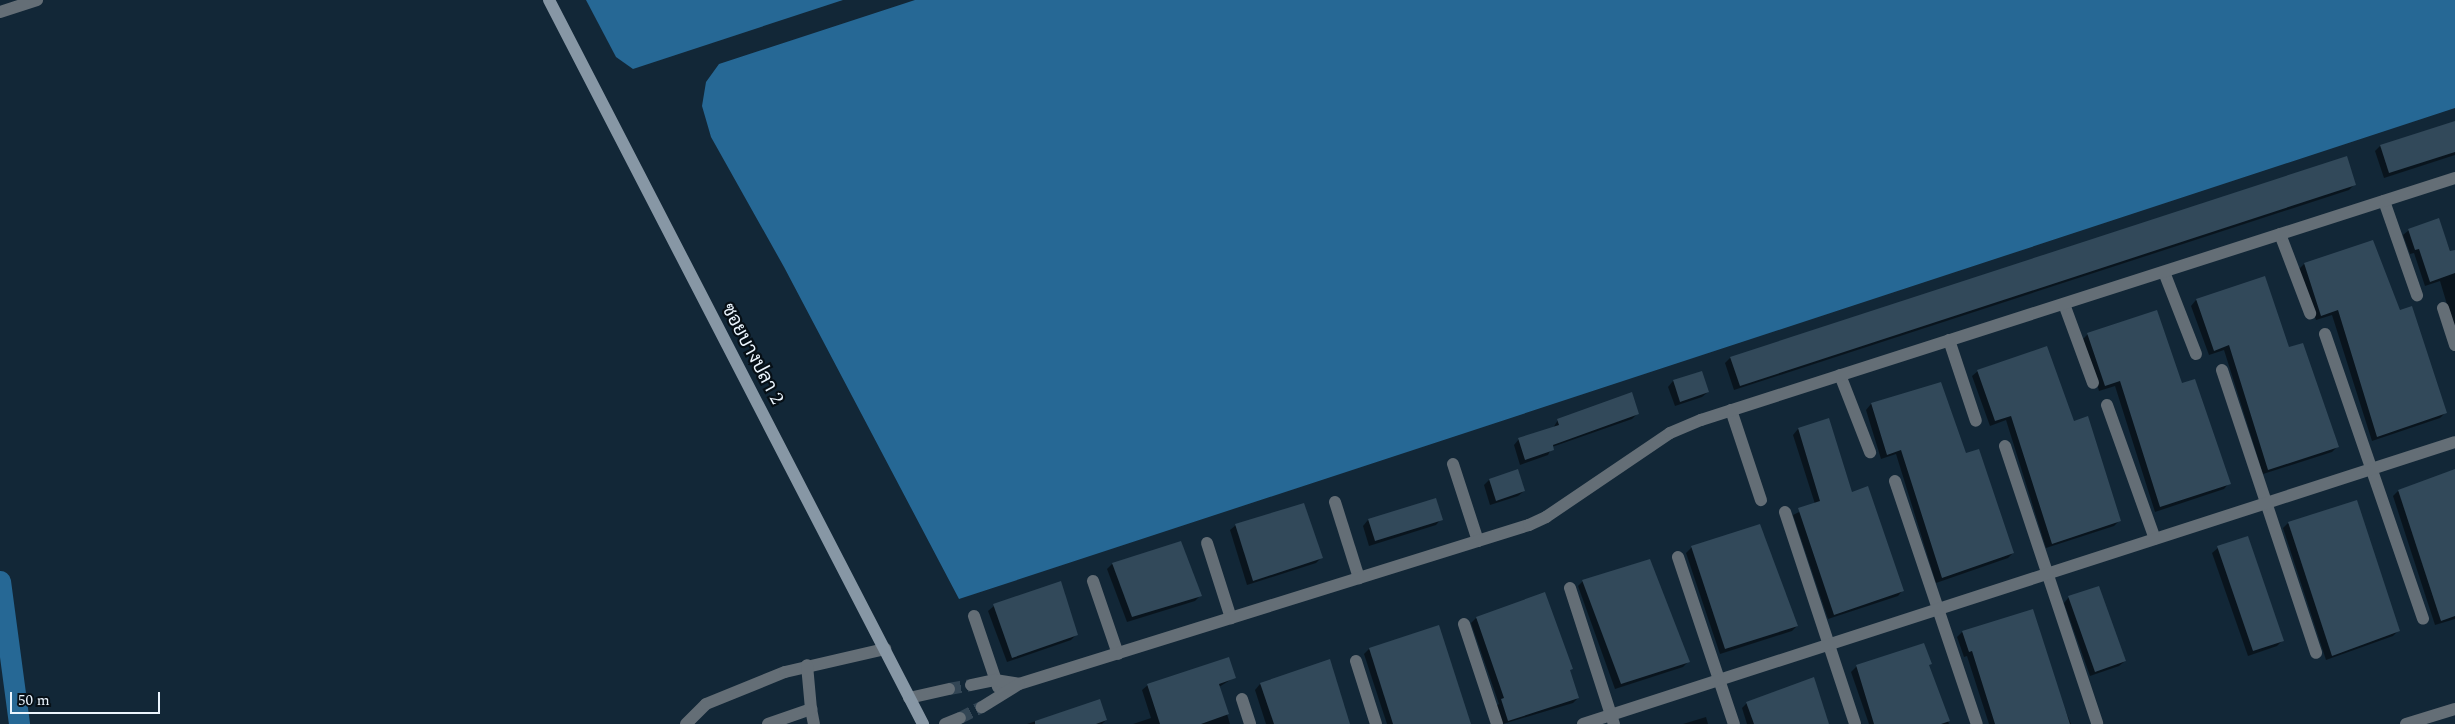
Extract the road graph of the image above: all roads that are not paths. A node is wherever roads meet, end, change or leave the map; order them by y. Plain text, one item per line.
1 (37, 0) edge
2 (549, 0) edge
3 (0, 12) edge
4 (2455, 178) edge
5 (2384, 201) junction
6 (2280, 234) junction
7 (2164, 272) junction
8 (2417, 295) dead end
9 (2064, 304) junction
10 (2443, 308) dead end
11 (2310, 313) dead end
12 (2325, 334) dead end
13 (1949, 340) junction
14 (2455, 345) edge
15 (2196, 354) dead end
16 (2222, 370) dead end
17 (1840, 375) junction
18 (2092, 383) dead end
19 (2108, 405) dead end
20 (1731, 410) junction
21 (1976, 422) dead end
22 (2455, 442) edge
23 (2004, 446) dead end
24 (1870, 452) dead end
25 (1453, 464) dead end
26 (2372, 468) junction
27 (1895, 481) dead end
28 (1761, 500) dead end
29 (1334, 502) dead end
30 (2266, 503) junction
31 (1785, 512) dead end
32 (2155, 539) junction
33 (1478, 541) junction
34 (1207, 543) dead end
35 (1678, 557) dead end
36 (2047, 574) junction
37 (1359, 578) junction
38 (1093, 581) dead end
39 (1570, 588) dead end
40 (1940, 609) junction
41 (974, 616) dead end
42 (1231, 618) junction
43 (2423, 619) dead end
44 (1464, 624) dead end
45 (1829, 644) junction
46 (885, 648) junction
47 (2316, 653) dead end
48 (1118, 654) junction
49 (1356, 661) dead end
50 (807, 665) junction
51 (995, 680) junction
52 (1719, 680) junction
53 (1019, 684) junction
54 (971, 685) tunnel mouth
55 (949, 690) tunnel mouth
56 (909, 698) junction
57 (1001, 698) junction
58 (1242, 699) dead end
59 (982, 707) tunnel mouth
60 (811, 709) junction
61 (2455, 709) edge
62 (960, 718) tunnel mouth
63 (1613, 720) edge
64 (2097, 723) dead end
65 (686, 724) edge
66 (768, 724) edge
67 (814, 724) edge
68 (923, 724) edge
69 (945, 724) edge
70 (1250, 724) edge
71 (1376, 724) edge
72 (1497, 724) edge
73 (1583, 724) edge
74 (1734, 724) edge
75 (1855, 724) edge
76 (1978, 724) edge
77 (2406, 724) edge

1 - 3 street
2 - 46 street, ซอยบางปลา 2
4 - 5 street
5 - 6 street
5 - 8 street
6 - 7 street
6 - 11 street
7 - 9 street
7 - 15 street
9 - 13 street
9 - 18 street
10 - 14 street
12 - 26 street
13 - 17 street
13 - 21 street
16 - 30 street
17 - 20 street
17 - 24 street
19 - 32 street
20 - 28 street
20 - 33 street
22 - 26 street
23 - 36 street
25 - 33 street
26 - 30 street
26 - 43 street
27 - 40 street
29 - 37 street
30 - 32 street
30 - 47 street
31 - 45 street
32 - 36 street
33 - 37 street
34 - 42 street
35 - 52 street
36 - 40 street
36 - 64 street
37 - 42 street
38 - 48 street
39 - 63 street
40 - 45 street
40 - 76 street
41 - 51 street
42 - 48 street
44 - 72 street
45 - 52 street
45 - 75 street
46 - 50 street
46 - 56 street, ซอยบางปลา 2
48 - 53 street
49 - 71 street
50 - 60 street
50 - 65 street
51 - 53 street
51 - 54 street
51 - 57 street
52 - 63 street
52 - 74 street
53 - 57 street
55 - 56 street
56 - 68 street, ซอยบางปลา 2
57 - 59 street
58 - 70 street
60 - 66 street
60 - 67 street
61 - 77 street
62 - 69 street
63 - 73 street

